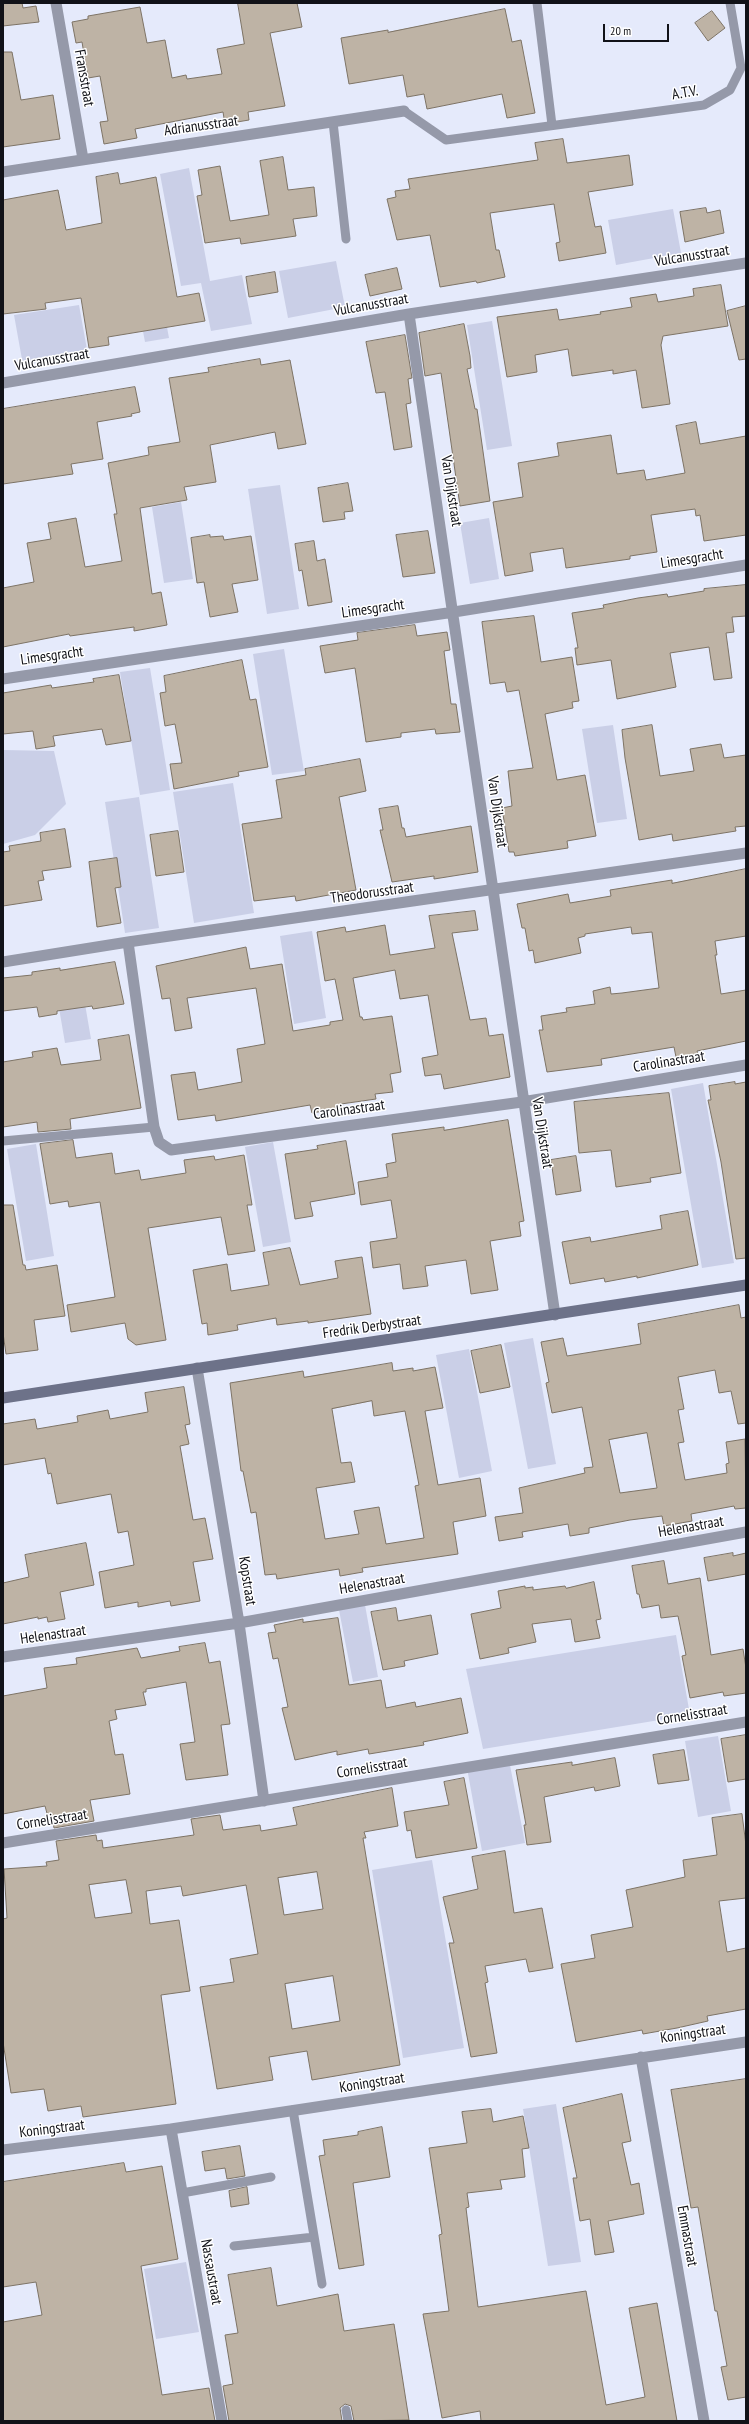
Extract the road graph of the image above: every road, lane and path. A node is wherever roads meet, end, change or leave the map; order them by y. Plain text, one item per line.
1 (56, 3) edge
2 (537, 3) edge
3 (730, 3) edge
4 (404, 111) joint
5 (333, 122) junction
6 (552, 125) junction
7 (83, 159) junction
8 (3, 172) edge
9 (346, 238) dead end
10 (746, 263) edge
11 (409, 314) junction
12 (3, 384) edge
13 (746, 565) edge
14 (454, 612) junction
15 (3, 679) edge
16 (746, 853) edge
17 (493, 891) junction
18 (128, 942) junction
19 (3, 962) edge
20 (746, 1065) edge
21 (522, 1102) junction
22 (154, 1127) junction
23 (3, 1141) edge
24 (746, 1285) edge
25 (555, 1315) junction
26 (197, 1368) junction
27 (3, 1398) edge
28 (746, 1532) edge
29 (239, 1623) junction
30 (3, 1657) edge
31 (746, 1722) edge
32 (264, 1801) junction
33 (3, 1843) edge
34 (746, 2042) edge
35 (641, 2057) junction
36 (293, 2110) junction
37 (171, 2129) junction
38 (3, 2150) edge
39 (271, 2177) dead end
40 (182, 2193) junction
41 (314, 2237) junction
42 (234, 2246) dead end
43 (322, 2284) dead end
44 (346, 2410) dead end
45 (222, 2421) edge
46 (348, 2421) edge
47 (704, 2421) edge

1 - 7 street, Fransstraat
2 - 6 lane
3 - 6 lane, A.T.V.
4 - 5 street, Adrianusstraat
4 - 6 lane, A.T.V.
5 - 7 street, Adrianusstraat
5 - 9 lane
7 - 8 street, Adrianusstraat
10 - 11 street, Vulcanusstraat
11 - 12 street, Vulcanusstraat
11 - 14 street, Van Dijkstraat
13 - 14 street, Limesgracht
14 - 15 street, Limesgracht
14 - 17 street, Van Dijkstraat
16 - 17 street, Theodorusstraat
17 - 18 street, Theodorusstraat
17 - 21 street, Van Dijkstraat
18 - 19 street, Theodorusstraat
18 - 22 street, Carolinastraat
20 - 21 street, Carolinastraat
21 - 22 street, Carolinastraat
21 - 25 street, Van Dijkstraat
22 - 23 lane
24 - 25 main road, Fredrik Derbystraat
25 - 26 main road, Fredrik Derbystraat
26 - 27 main road, Fredrik Derbystraat
26 - 29 street, Kopstraat
28 - 29 street, Helenastraat
29 - 30 street, Helenastraat
29 - 32 street, Kopstraat
31 - 32 street, Cornelisstraat
32 - 33 street, Cornelisstraat
34 - 35 street, Koningstraat
35 - 36 street, Koningstraat
35 - 47 street, Emmastraat
36 - 37 street, Koningstraat
36 - 41 lane
37 - 38 street, Koningstraat
37 - 40 street, Nassaustraat
39 - 40 lane
40 - 45 street, Nassaustraat
41 - 42 lane
41 - 43 lane
44 - 46 lane

